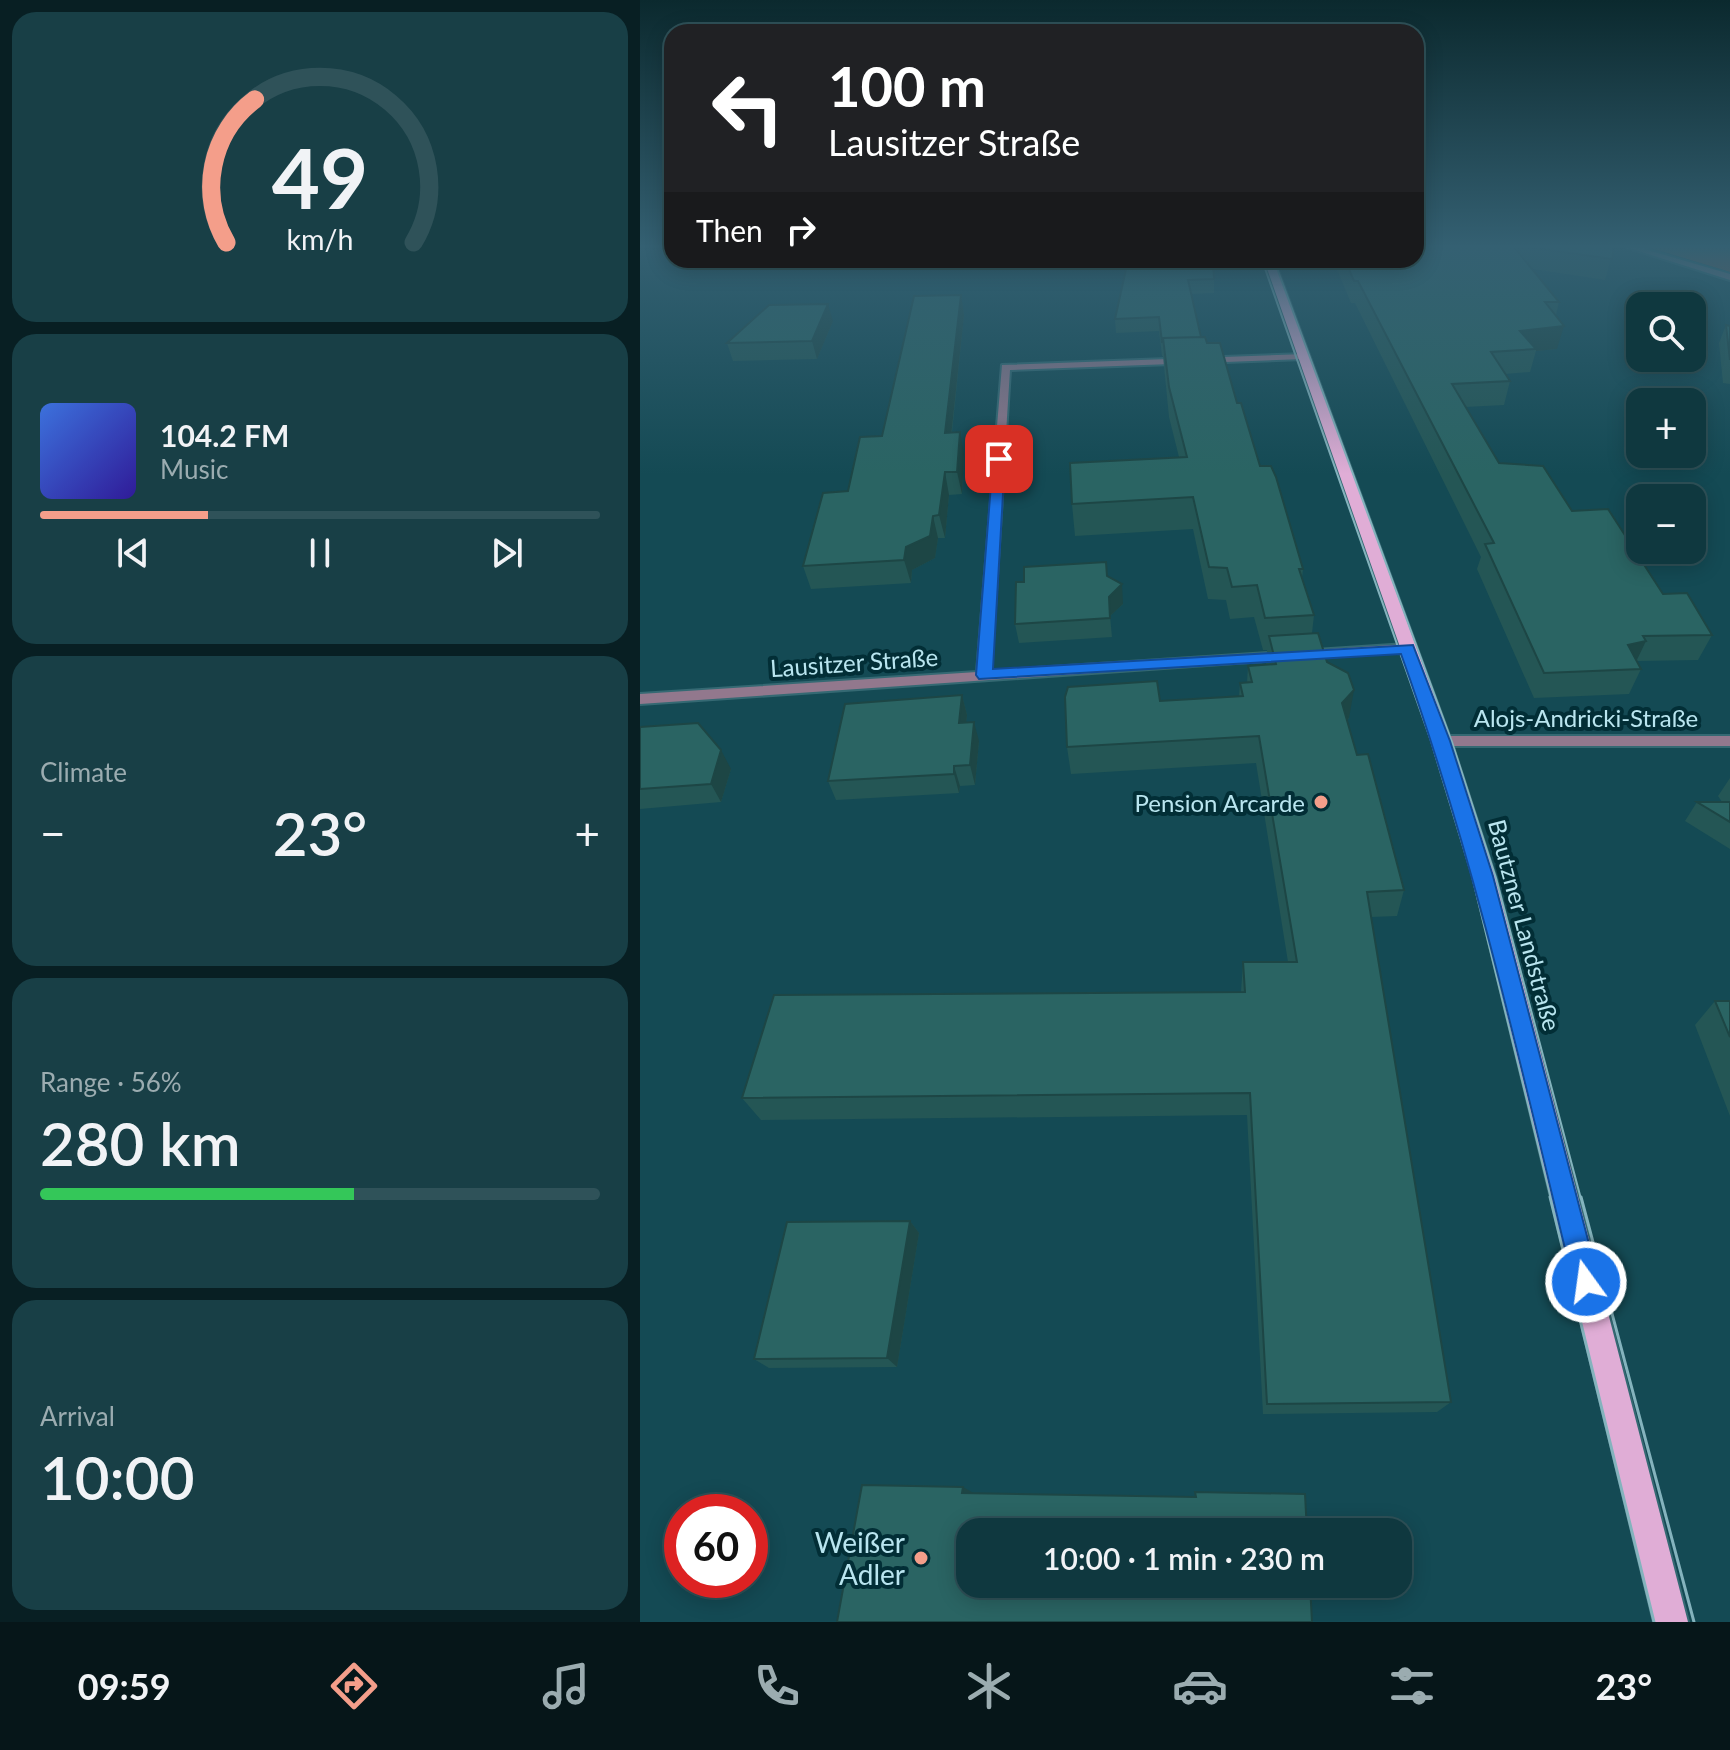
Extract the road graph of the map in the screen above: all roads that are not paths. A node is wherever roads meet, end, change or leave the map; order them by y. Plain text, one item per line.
1 (1291, 323) edge
2 (1303, 356) junction
3 (1407, 648) junction
4 (984, 675) junction
5 (640, 699) edge
6 (1442, 741) junction
7 (1730, 741) edge
8 (1671, 1622) edge

1 - 2 main road, Bautzner Landstraße
2 - 3 main road, Bautzner Landstraße
2 - 4 street
3 - 4 street, Lausitzer Straße
3 - 6 main road, Bautzner Landstraße
4 - 5 street, Lausitzer Straße
6 - 7 street, Alojs-Andricki-Straße
6 - 8 main road, Bautzner Landstraße

